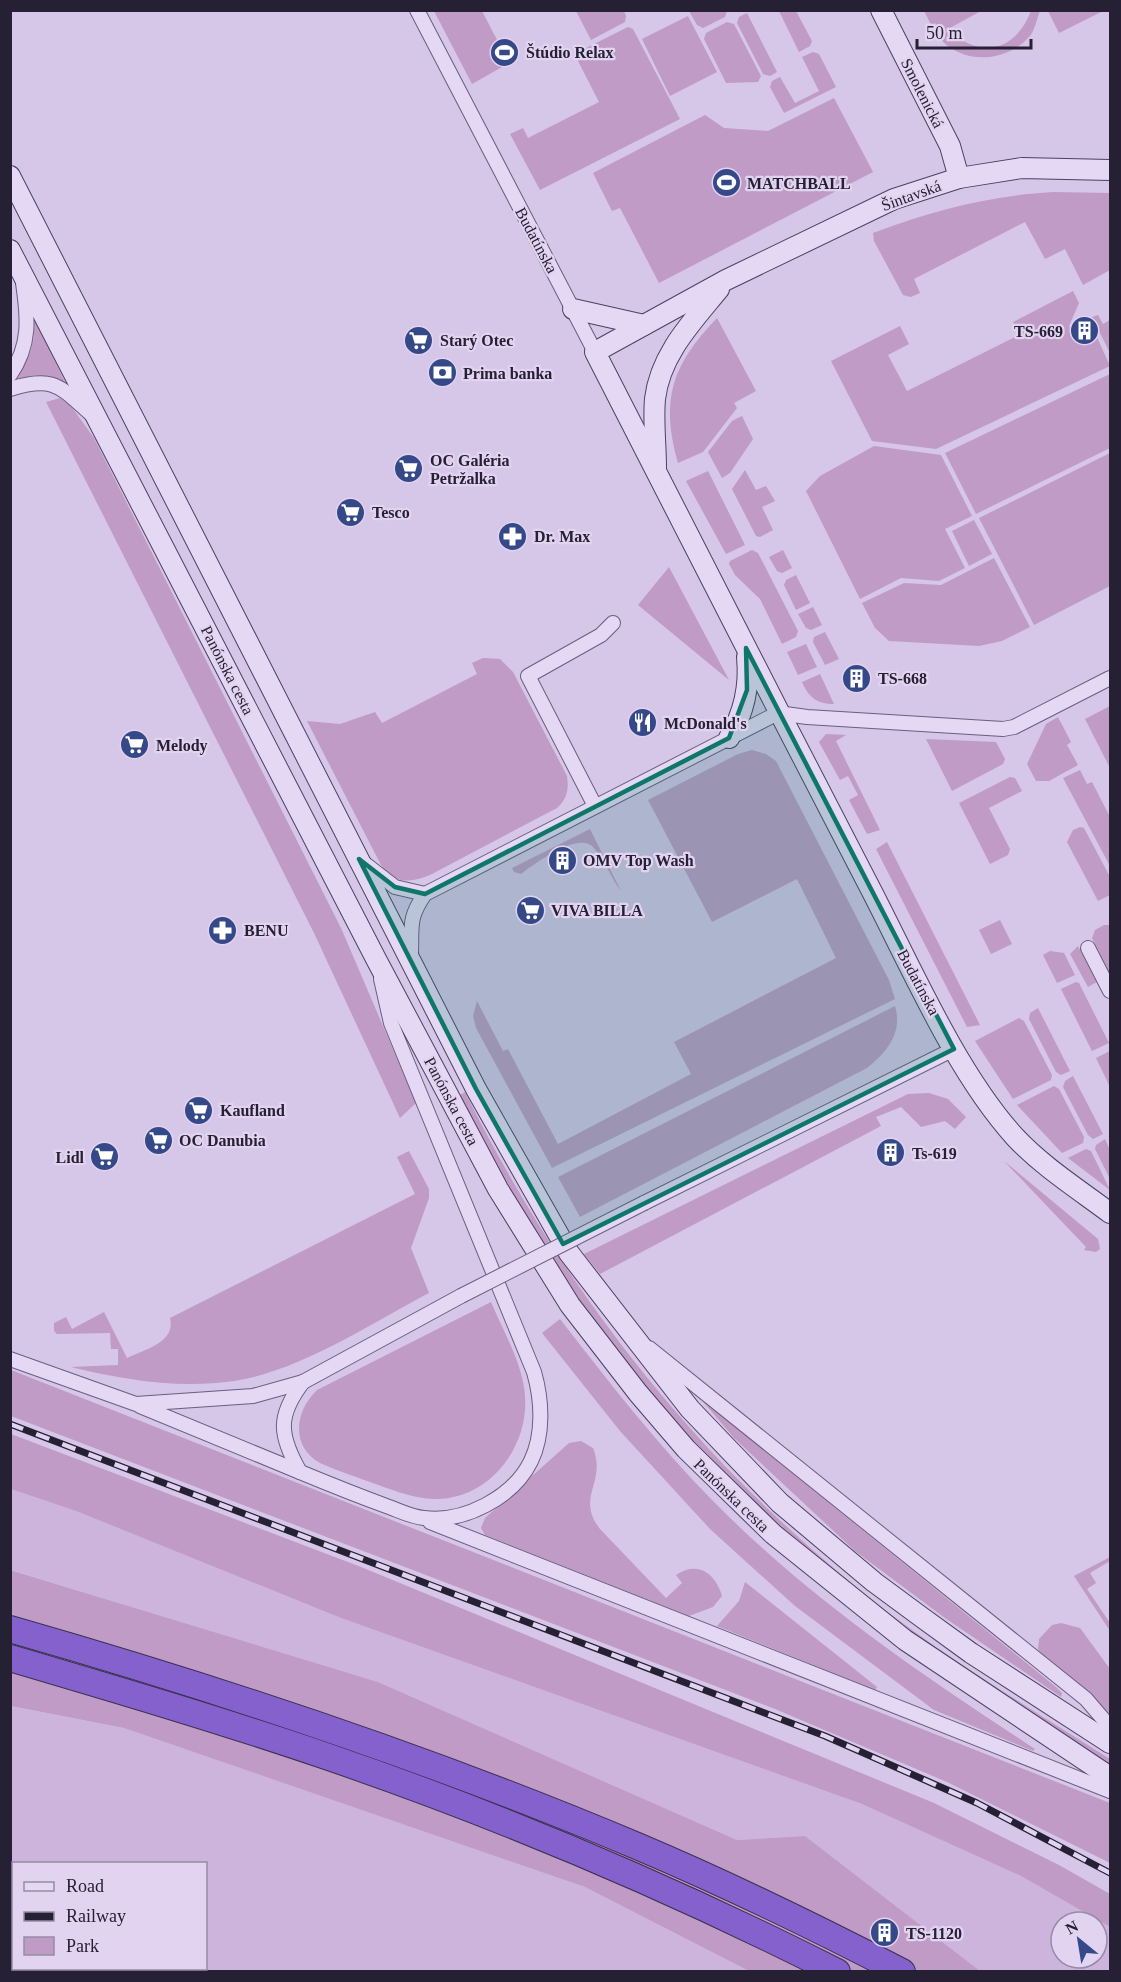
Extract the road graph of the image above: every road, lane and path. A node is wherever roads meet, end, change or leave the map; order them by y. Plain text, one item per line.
1 (417, 10) edge
2 (881, 10) edge
3 (1110, 170) edge
4 (10, 176) edge
5 (959, 178) junction
6 (10, 250) edge
7 (20, 269) junction
8 (726, 280) junction
9 (573, 309) junction
10 (645, 325) junction
11 (595, 352) junction
12 (10, 375) edge
13 (658, 380) joint
14 (10, 389) edge
15 (99, 422) junction
16 (656, 470) junction
17 (613, 622) dead end
18 (746, 648) junction
19 (1110, 678) edge
20 (778, 712) junction
21 (729, 738) junction
22 (595, 806) junction
23 (358, 859) junction
24 (425, 894) junction
25 (1088, 948) dead end
26 (376, 959) junction
27 (411, 962) junction
28 (1110, 991) edge
29 (954, 1049) junction
30 (1110, 1213) edge
31 (630, 1335) junction
32 (10, 1359) edge
33 (303, 1382) junction
34 (136, 1404) junction
35 (300, 1472) junction
36 (420, 1518) junction
37 (10, 1629) edge
38 (10, 1658) edge
39 (1110, 1727) edge
40 (1110, 1743) edge
41 (1110, 1777) edge
42 (1110, 1791) edge
43 (837, 1971) edge
44 (902, 1971) edge

1 - 9 street, Budatínska
2 - 5 main road, Smolenická
3 - 5 main road, Šintavská
4 - 23 main road, Panónska cesta
5 - 8 main road, Šintavská
6 - 7 main road, Panónska cesta
7 - 12 street
7 - 15 main road, Panónska cesta
8 - 10 main road, Šintavská
8 - 13 main road, Šintavská
9 - 10 main road
9 - 11 street, Budatínska
10 - 11 main road, Šintavská
11 - 16 main road, Budatínska
13 - 16 main road, Budatínska
14 - 15 street
15 - 26 main road, Panónska cesta
16 - 18 main road, Budatínska
17 - 22 street
18 - 20 main road, Budatínska
18 - 21 main road
19 - 20 street
20 - 21 street
20 - 29 main road, Budatínska
21 - 22 street
22 - 24 street
23 - 24 street
23 - 27 main road, Panónska cesta
24 - 27 street
25 - 28 street
26 - 36 street
26 - 41 main road, Panónska cesta
27 - 31 main road, Panónska cesta
29 - 30 main road, Budatínska
29 - 33 street, bridge
31 - 39 street, Panónska cesta
31 - 40 main road, Panónska cesta
32 - 34 street
33 - 34 street
33 - 35 street
34 - 35 street
35 - 36 street
36 - 42 street
37 - 44 highway
38 - 43 highway

